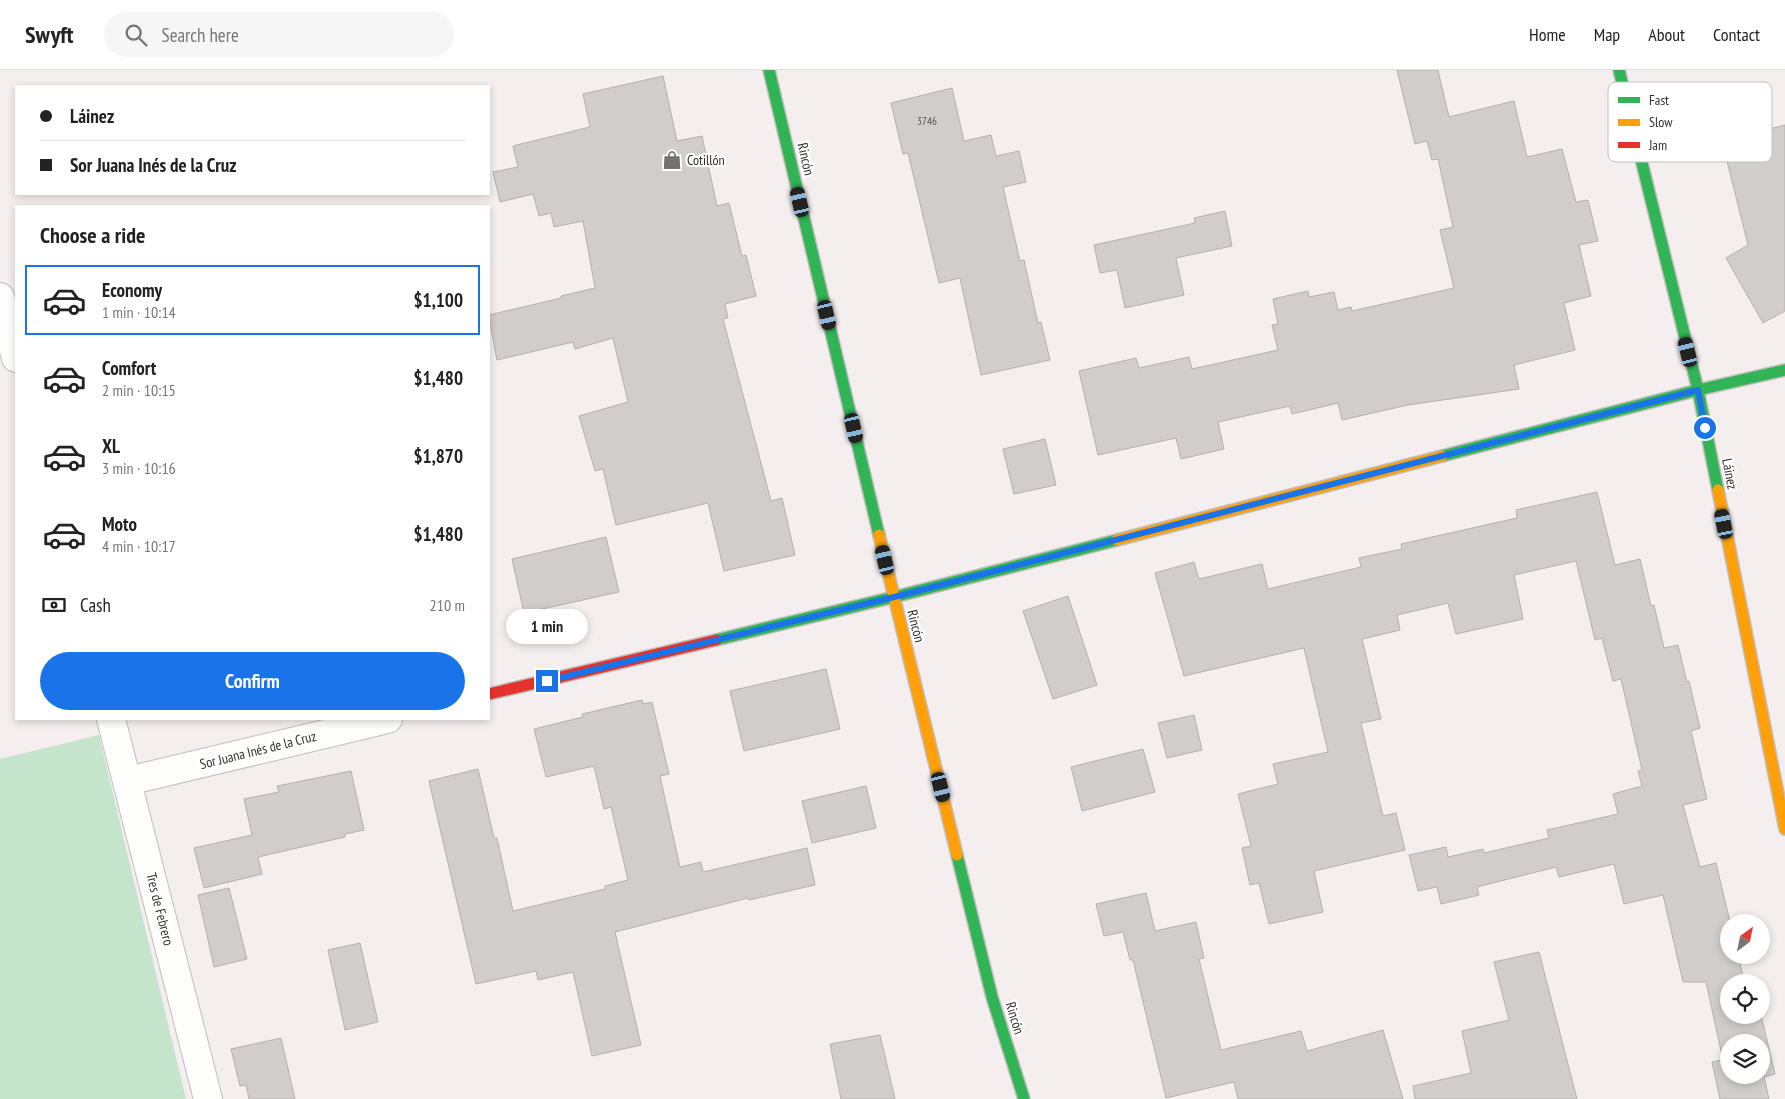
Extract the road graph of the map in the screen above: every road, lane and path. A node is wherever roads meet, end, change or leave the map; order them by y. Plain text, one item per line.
1 (769, 70) edge
2 (1642, 162) edge
3 (0, 297) edge
4 (15, 354) edge
5 (1785, 370) edge
6 (1698, 390) junction
7 (894, 597) junction
8 (490, 694) edge
9 (111, 720) edge
10 (384, 720) edge
11 (128, 781) junction
12 (1785, 829) edge
13 (208, 1099) edge
14 (1024, 1099) edge

1 - 7 street, Rincón
2 - 6 street, Láinez
3 - 4 street
5 - 6 street
6 - 7 street
6 - 12 street, Láinez
7 - 8 street
7 - 14 street, Rincón
9 - 11 street, Tres de Febrero
10 - 11 street, Sor Juana Inés de la Cruz
11 - 13 street, Tres de Febrero

